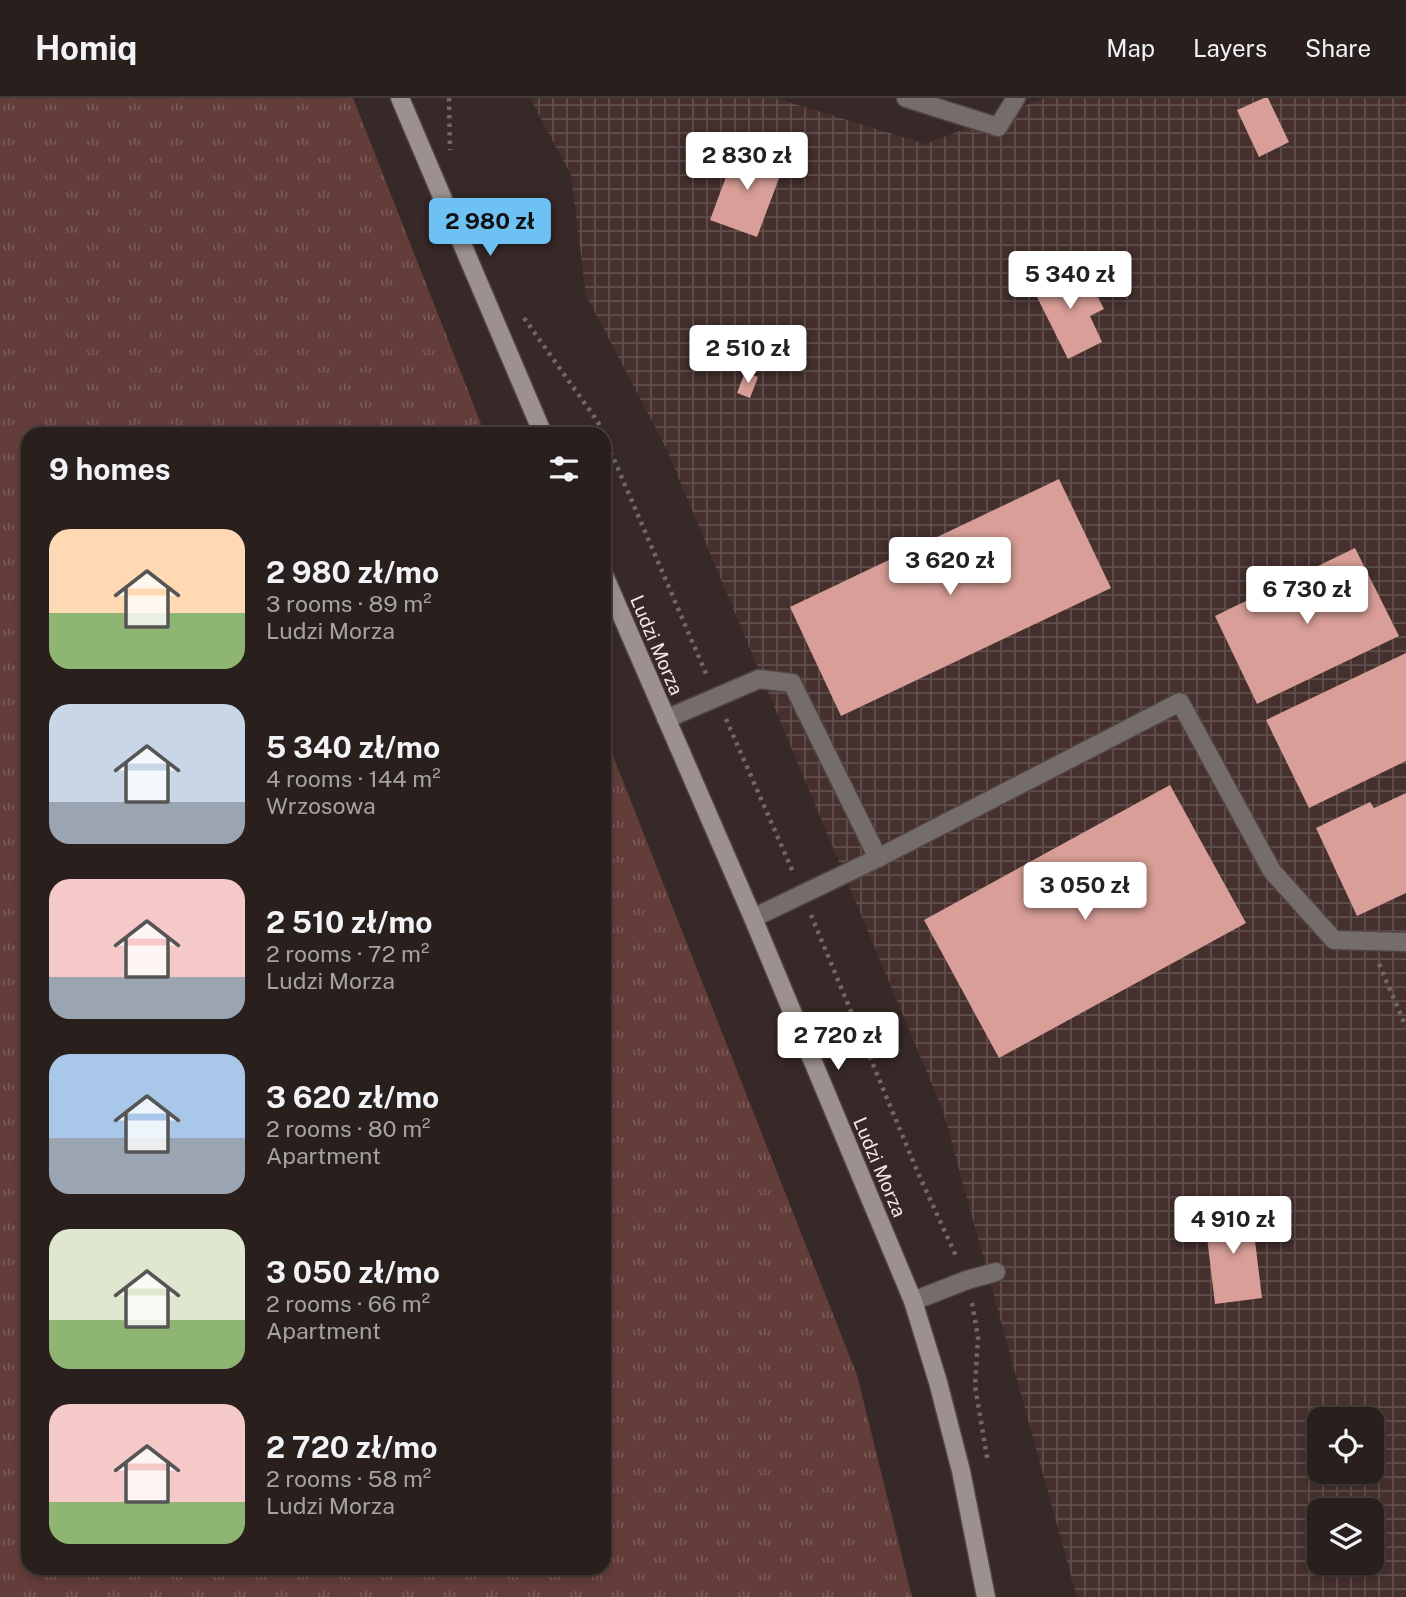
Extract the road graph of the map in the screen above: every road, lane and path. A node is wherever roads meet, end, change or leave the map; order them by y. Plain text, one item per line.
1 (400, 98) edge
2 (449, 98) edge
3 (906, 98) edge
4 (1016, 98) edge
5 (450, 150) dead end
6 (520, 308) dead end
7 (540, 427) edge
8 (599, 427) edge
9 (611, 454) edge
10 (611, 591) edge
11 (716, 697) junction
12 (666, 719) junction
13 (877, 859) junction
14 (803, 895) junction
15 (753, 918) junction
16 (1406, 942) edge
17 (1378, 963) dead end
18 (1406, 1027) edge
19 (996, 1272) dead end
20 (967, 1280) junction
21 (913, 1301) junction
22 (990, 1471) dead end
23 (986, 1597) edge

1 - 7 street
2 - 5 path
3 - 4 street
6 - 8 path
9 - 11 path
10 - 12 street, Ludzi Morza
11 - 12 street
11 - 13 street
11 - 14 path
12 - 15 street, Ludzi Morza
13 - 14 street
13 - 16 street
14 - 15 street
14 - 20 path
15 - 21 street, Ludzi Morza
17 - 18 path
19 - 20 street
20 - 21 street
20 - 22 path
21 - 23 street, Ludzi Morza

